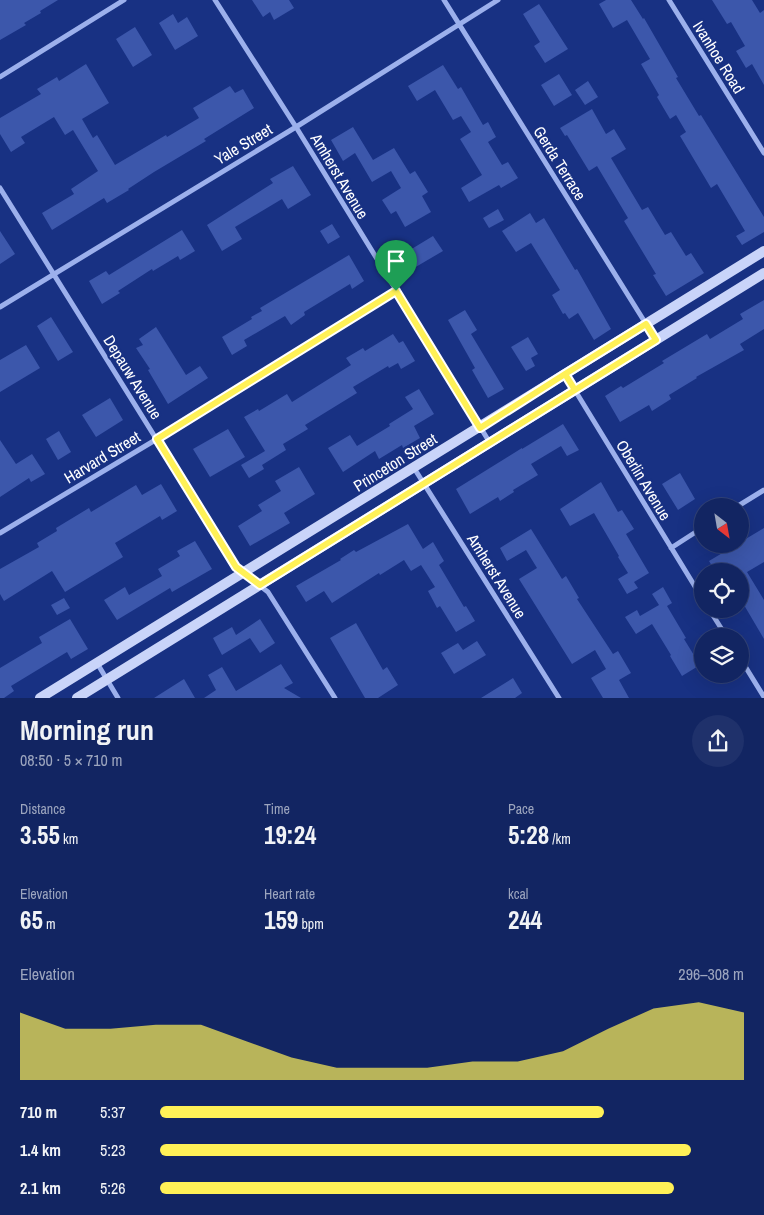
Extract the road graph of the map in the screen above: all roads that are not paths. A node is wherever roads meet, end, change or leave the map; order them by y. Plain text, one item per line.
1 (124, 0) edge
2 (215, 0) edge
3 (444, 0) edge
4 (498, 0) edge
5 (669, 0) edge
6 (459, 24) junction
7 (0, 77) edge
8 (296, 127) junction
9 (764, 153) edge
10 (0, 188) edge
11 (764, 251) edge
12 (764, 273) edge
13 (54, 274) junction
14 (396, 291) junction
15 (0, 307) edge
16 (646, 324) junction
17 (656, 340) junction
18 (565, 374) junction
19 (575, 390) junction
20 (480, 428) junction
21 (157, 439) junction
22 (490, 443) junction
23 (414, 468) junction
24 (424, 484) junction
25 (764, 490) edge
26 (749, 499) edge
27 (0, 533) edge
28 (694, 533) edge
29 (671, 548) junction
30 (244, 573) junction
31 (260, 585) junction
32 (694, 585) edge
33 (96, 663) junction
34 (749, 673) edge
35 (106, 679) junction
36 (764, 697) edge
37 (40, 698) edge
38 (77, 698) edge
39 (118, 698) edge
40 (335, 698) edge
41 (559, 698) edge

1 - 7 street
2 - 8 street, Amherst Avenue
3 - 6 street, Gerda Terrace
4 - 6 street, Yale Street
5 - 9 street, Ivanhoe Road
6 - 8 street, Yale Street
6 - 16 street, Gerda Terrace
8 - 13 street, Yale Street
8 - 14 street, Amherst Avenue
10 - 13 street, Depauw Avenue
11 - 16 main road, Princeton Street
12 - 17 main road, Princeton Street
13 - 15 street, Yale Street
13 - 21 street, Depauw Avenue
14 - 20 street, Amherst Avenue
14 - 21 street, Harvard Street
16 - 17 street, Gerda Terrace
16 - 18 main road, Princeton Street
17 - 19 main road, Princeton Street
18 - 19 street, Oberlin Avenue
18 - 20 main road, Princeton Street
19 - 22 main road, Princeton Street
19 - 29 street, Oberlin Avenue
20 - 22 street, Amherst Avenue
20 - 23 main road, Princeton Street
21 - 27 street, Harvard Street
21 - 30 street, Depauw Avenue
22 - 24 main road, Princeton Street
23 - 24 street, Amherst Avenue
23 - 30 main road, Princeton Street
24 - 31 main road, Princeton Street
24 - 41 street, Amherst Avenue
25 - 26 street
28 - 29 street
29 - 32 street, Oberlin Avenue
30 - 31 street, Depauw Avenue
30 - 33 main road, Princeton Street
31 - 35 main road, Princeton Street
31 - 40 street, Depauw Avenue
33 - 35 street
33 - 37 main road, Princeton Street
34 - 36 street
35 - 38 main road, Princeton Street
35 - 39 street

